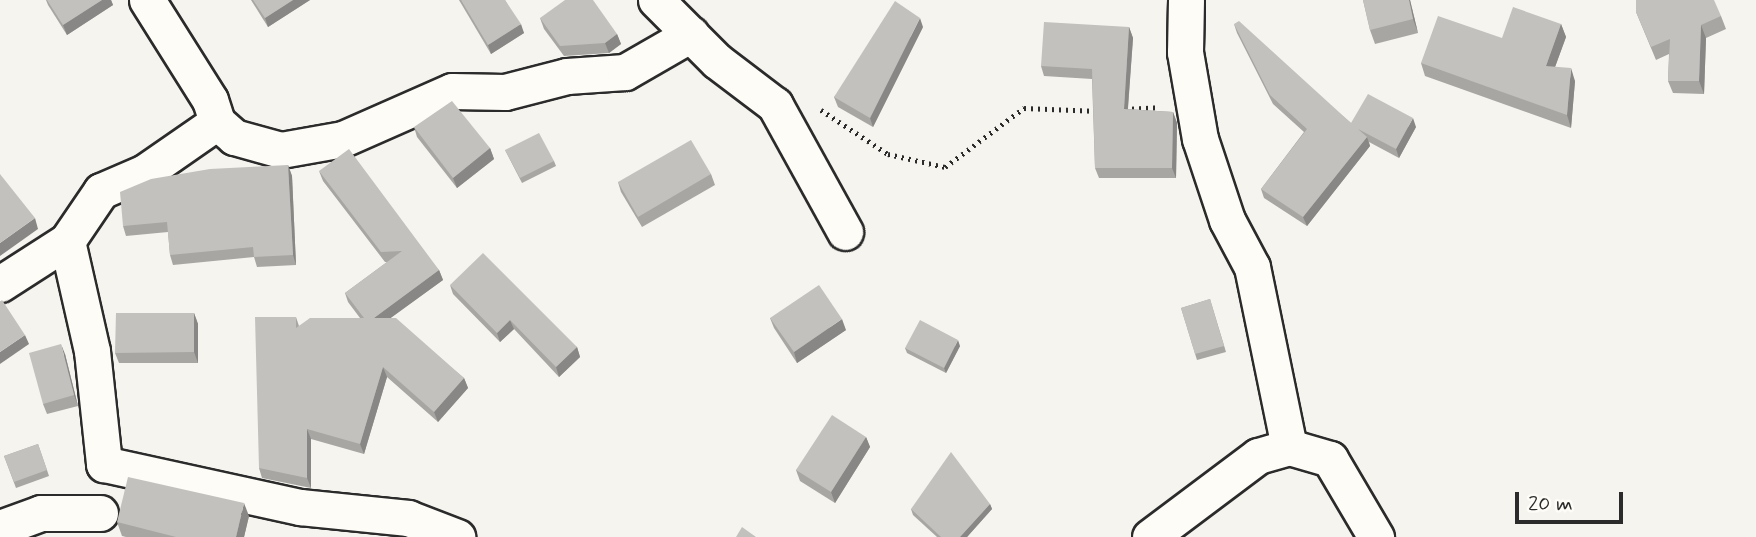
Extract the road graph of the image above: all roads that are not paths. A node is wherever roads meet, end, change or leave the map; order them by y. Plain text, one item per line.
1 (147, 0) edge
2 (656, 0) edge
3 (1186, 0) edge
4 (691, 34) junction
5 (217, 122) junction
6 (845, 232) dead end
7 (67, 241) junction
8 (0, 284) edge
9 (1289, 447) junction
10 (104, 464) junction
11 (101, 525) edge
12 (0, 528) edge
13 (457, 537) edge
14 (1150, 537) edge
15 (1376, 537) edge

1 - 5 street
2 - 4 street
3 - 9 street
4 - 5 street
4 - 6 street
5 - 7 street
7 - 8 street
7 - 10 street
9 - 14 street
9 - 15 street
10 - 11 street
10 - 13 street
11 - 12 street

